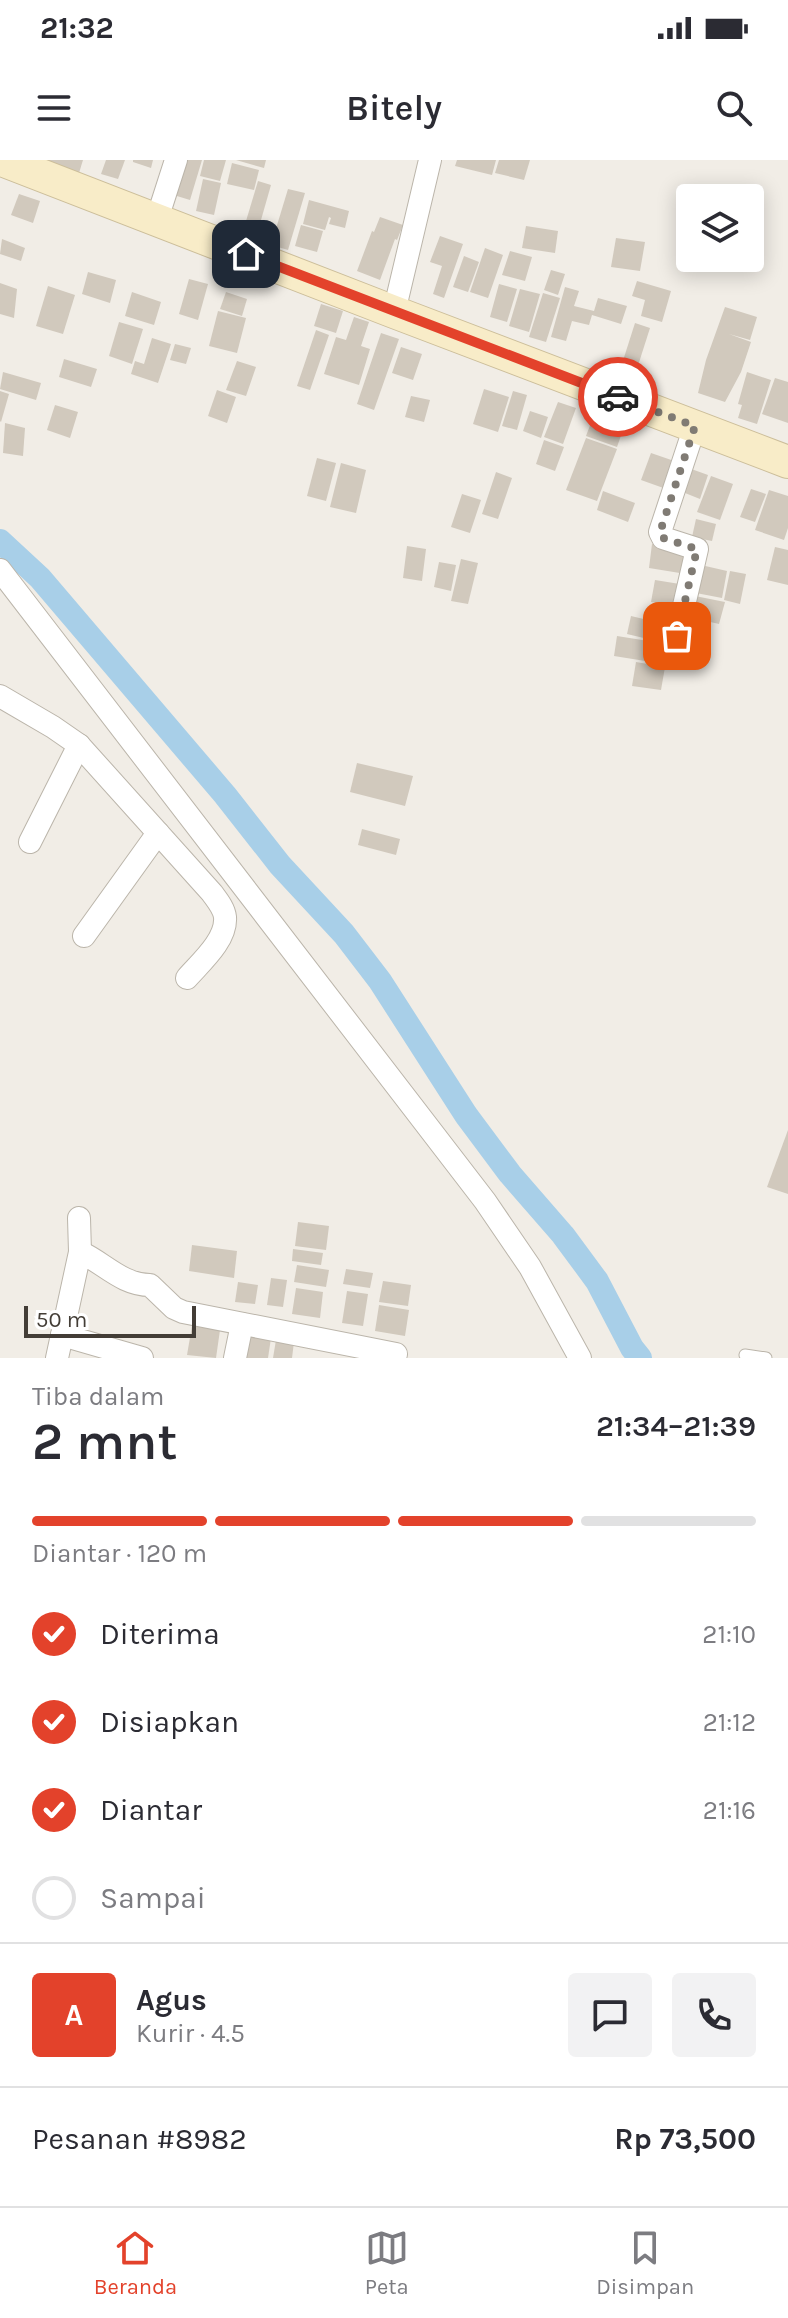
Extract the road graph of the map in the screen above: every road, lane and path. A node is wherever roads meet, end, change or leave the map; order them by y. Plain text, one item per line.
1 (2, 160) edge
2 (176, 160) edge
3 (430, 160) edge
4 (37, 166) edge
5 (157, 219) junction
6 (394, 312) junction
7 (695, 426) junction
8 (788, 462) edge
9 (0, 570) edge
10 (677, 636) dead end
11 (0, 696) edge
12 (79, 745) junction
13 (158, 833) junction
14 (30, 842) dead end
15 (84, 936) dead end
16 (187, 978) dead end
17 (79, 1218) dead end
18 (80, 1252) junction
19 (242, 1324) junction
20 (62, 1335) junction
21 (396, 1354) dead end
22 (745, 1355) dead end
23 (57, 1358) edge
24 (142, 1358) edge
25 (235, 1358) edge
26 (580, 1358) edge
27 (766, 1358) edge

1 - 4 main road
2 - 5 street
3 - 6 street
4 - 5 main road
5 - 6 main road
6 - 7 main road
7 - 8 main road
7 - 10 street
9 - 26 street
11 - 12 street
12 - 13 street
12 - 14 street
13 - 15 street
13 - 16 street
17 - 18 street
18 - 19 street
18 - 20 street
19 - 21 street
19 - 25 street
20 - 23 street
20 - 24 street
22 - 27 lane

